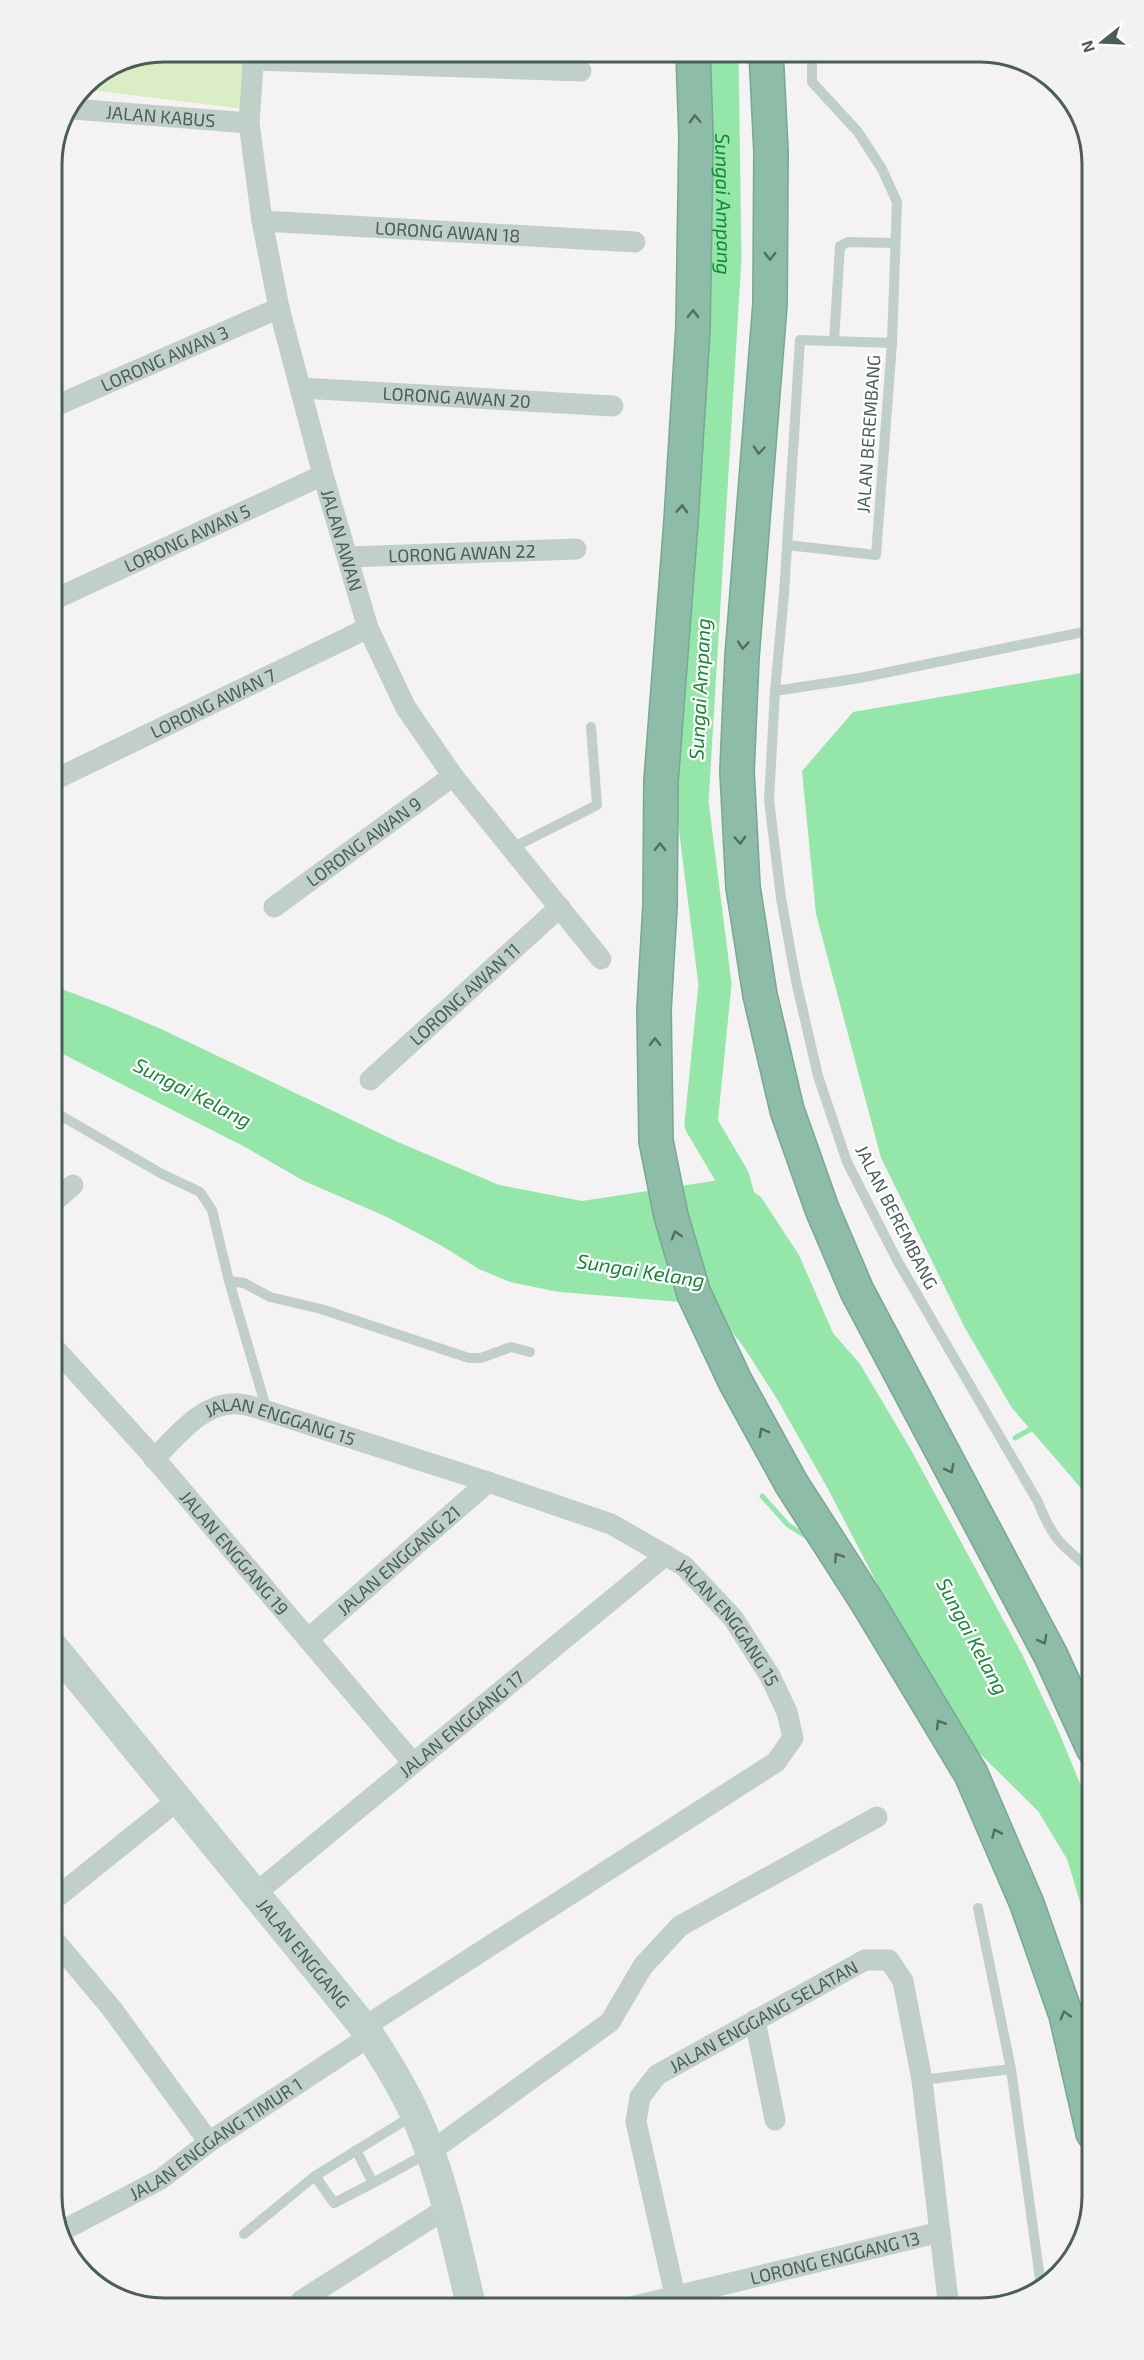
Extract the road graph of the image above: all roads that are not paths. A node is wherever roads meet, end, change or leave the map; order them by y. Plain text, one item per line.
1 (253, 62) edge
2 (388, 62) edge
3 (693, 62) edge
4 (766, 62) edge
5 (788, 62) edge
6 (812, 62) edge
7 (580, 72) dead end
8 (78, 109) edge
9 (249, 123) junction
10 (770, 197) junction
11 (261, 221) junction
12 (635, 242) dead end
13 (895, 243) junction
14 (279, 308) junction
15 (834, 341) junction
16 (892, 343) junction
17 (301, 388) junction
18 (62, 403) edge
19 (613, 406) dead end
20 (323, 475) junction
21 (787, 545) junction
22 (576, 549) dead end
23 (348, 557) junction
24 (62, 596) edge
25 (368, 628) junction
26 (1082, 632) edge
27 (775, 691) junction
28 (591, 727) dead end
29 (62, 776) edge
30 (453, 776) junction
31 (512, 848) junction
32 (274, 907) dead end
33 (560, 907) junction
34 (602, 959) dead end
35 (370, 1080) dead end
36 (62, 1116) edge
37 (74, 1185) dead end
38 (62, 1195) edge
39 (229, 1281) junction
40 (530, 1352) dead end
41 (62, 1356) edge
42 (267, 1410) junction
43 (154, 1459) junction
44 (488, 1482) junction
45 (666, 1555) junction
46 (1082, 1562) edge
47 (308, 1639) junction
48 (62, 1657) edge
49 (1082, 1723) edge
50 (413, 1763) junction
51 (179, 1798) junction
52 (877, 1817) dead end
53 (62, 1893) edge
54 (256, 1893) junction
55 (978, 1908) dead end
56 (62, 1949) edge
57 (756, 2020) junction
58 (367, 2032) junction
59 (1011, 2069) junction
60 (922, 2080) junction
61 (1082, 2085) edge
62 (415, 2114) junction
63 (776, 2120) dead end
64 (209, 2142) junction
65 (356, 2150) junction
66 (430, 2152) junction
67 (315, 2176) junction
68 (373, 2183) junction
69 (447, 2208) junction
70 (67, 2228) edge
71 (940, 2232) junction
72 (244, 2234) dead end
73 (1040, 2279) edge
74 (675, 2295) junction
75 (305, 2298) edge
76 (469, 2298) edge
77 (664, 2298) edge
78 (948, 2298) edge

1 - 9 street, JALAN AWAN
2 - 7 street
61 -> 3 highway
4 - 10 highway
5 - 10 highway
6 - 13 lane
8 - 9 street, JALAN KABUS
9 - 11 street, JALAN AWAN
10 -> 49 highway
11 - 12 street, LORONG AWAN 18
11 - 14 street, JALAN AWAN
13 - 15 lane
13 - 16 lane
14 - 17 street, JALAN AWAN
14 - 18 street, LORONG AWAN 3
15 - 16 lane, JALAN BEREMBANG
15 - 21 lane, JALAN BEREMBANG
16 - 21 lane, JALAN BEREMBANG
17 - 19 street, LORONG AWAN 20
17 - 20 street, JALAN AWAN
20 - 23 street, JALAN AWAN
20 - 24 street, LORONG AWAN 5
21 - 27 lane, JALAN BEREMBANG
22 - 23 street, LORONG AWAN 22
23 - 25 street, JALAN AWAN
25 - 29 street, LORONG AWAN 7
25 - 30 street, JALAN AWAN
26 - 27 lane
27 - 46 lane, JALAN BEREMBANG
28 - 31 lane
30 - 31 street, JALAN AWAN
30 - 32 street, LORONG AWAN 9
31 - 33 street, JALAN AWAN
33 - 34 street, JALAN AWAN
33 - 35 street, LORONG AWAN 11
36 - 39 lane
37 - 38 street
39 - 40 lane
39 - 42 lane
41 - 43 street, JALAN ENGGANG 19
42 - 43 street, JALAN ENGGANG 15
42 - 44 street, JALAN ENGGANG 15
43 - 47 street, JALAN ENGGANG 19
44 - 45 street, JALAN ENGGANG 15
44 - 47 street, JALAN ENGGANG 21
45 - 50 street, JALAN ENGGANG 17
45 - 58 street, JALAN ENGGANG 15
47 - 50 street, JALAN ENGGANG 19
48 - 51 main road, JALAN ENGGANG
50 - 54 street, JALAN ENGGANG 17
51 - 53 street
51 - 54 main road, JALAN ENGGANG
52 - 66 street
54 - 58 main road, JALAN ENGGANG
55 - 59 lane
56 - 64 street
57 - 60 street, JALAN ENGGANG SELATAN
57 - 63 street
57 - 74 street, JALAN ENGGANG SELATAN
58 - 62 main road, JALAN ENGGANG
58 - 64 street, JALAN ENGGANG TIMUR 1
59 - 60 lane
59 - 73 lane
60 - 71 street, JALAN ENGGANG SELATAN
62 - 65 lane
62 - 66 main road, JALAN ENGGANG
64 - 70 street, JALAN ENGGANG TIMUR 1
65 - 67 lane
65 - 68 lane
66 - 68 lane
66 - 69 main road, JALAN ENGGANG
67 - 68 lane
67 - 72 lane
69 - 75 street
69 - 76 main road, JALAN ENGGANG
71 - 74 street, LORONG ENGGANG 13
71 - 78 street, JALAN ENGGANG SELATAN
74 - 77 street, LORONG ENGGANG 13

